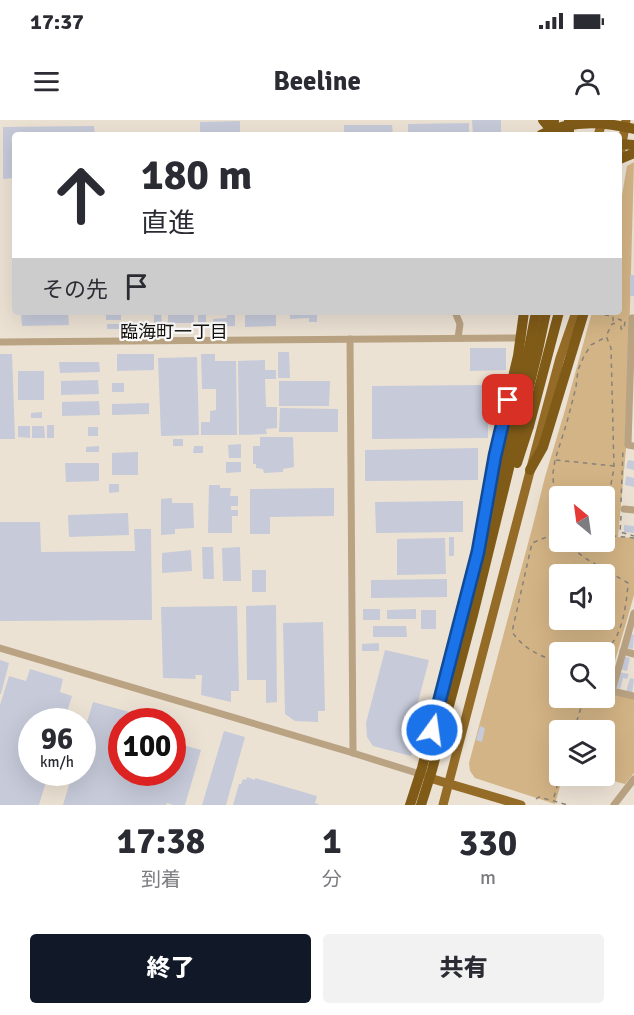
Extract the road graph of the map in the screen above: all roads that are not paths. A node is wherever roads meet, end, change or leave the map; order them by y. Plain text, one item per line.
1 (544, 120) edge
2 (626, 120) edge
3 (545, 132) edge
4 (557, 132) edge
5 (613, 132) edge
6 (623, 144) edge
7 (634, 145) edge
8 (634, 153) edge
9 (457, 315) edge
10 (525, 315) edge
11 (525, 315) edge
12 (535, 315) edge
13 (545, 315) edge
14 (554, 315) edge
15 (558, 315) edge
16 (575, 315) edge
17 (583, 315) edge
18 (634, 318) edge
19 (458, 338) junction
20 (524, 338) junction
21 (350, 339) junction
22 (547, 340) junction
23 (0, 342) edge
24 (631, 446) edge
25 (530, 470) junction
26 (624, 509) dead end
27 (634, 510) edge
28 (495, 541) junction
29 (478, 552) junction
30 (634, 614) edge
31 (473, 615) junction
32 (0, 648) edge
33 (622, 651) junction
34 (634, 654) edge
35 (634, 696) edge
36 (353, 753) junction
37 (433, 779) junction
38 (634, 779) edge
39 (449, 783) junction
40 (410, 805) edge
41 (424, 805) edge
42 (443, 805) edge
43 (521, 805) edge
44 (615, 805) edge

1 - 4 highway, bridge
2 - 6 main road
3 - 5 highway, bridge
6 - 7 highway, bridge
6 - 8 highway
9 - 19 street
10 - 20 highway, bridge
11 - 29 highway, bridge
12 - 29 highway, bridge
13 - 31 highway, bridge
14 - 22 main road
15 - 31 highway, bridge
16 - 25 main road
17 - 25 highway
18 - 24 street
19 - 20 street
19 - 21 street
20 - 22 street
20 - 28 main road
21 - 23 street
21 - 36 street
22 - 28 main road
25 - 39 main road
26 - 27 street
28 - 37 main road
29 - 40 highway, bridge
30 - 33 street
31 - 41 highway, bridge
32 - 36 street
33 - 34 street
33 - 35 street
36 - 37 street
37 - 39 main road
37 - 41 main road
38 - 44 street
39 - 42 main road
39 - 43 main road

